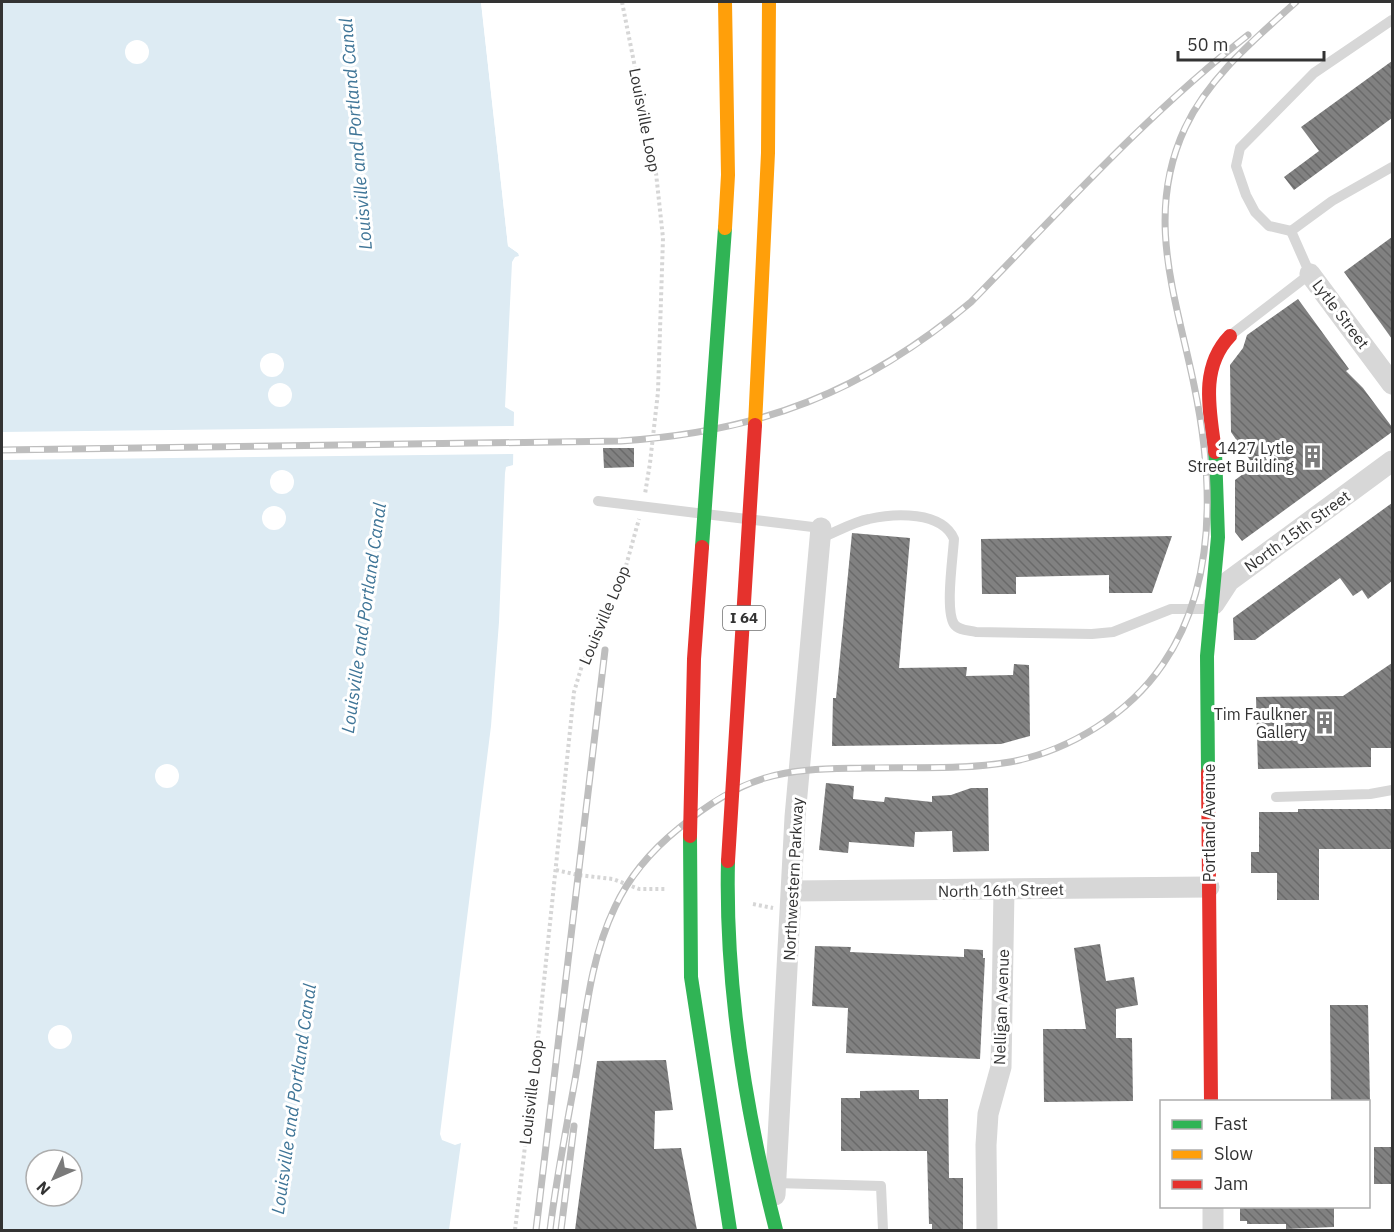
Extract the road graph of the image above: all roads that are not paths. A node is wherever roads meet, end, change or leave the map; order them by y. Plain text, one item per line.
1 (725, 2) edge
2 (769, 2) edge
3 (1392, 20) edge
4 (1392, 167) edge
5 (1291, 231) junction
6 (1310, 274) junction
7 (1230, 336) joint
8 (1392, 384) edge
9 (1392, 461) edge
10 (598, 501) dead end
11 (821, 533) junction
12 (1211, 609) junction
13 (1392, 790) edge
14 (1276, 797) dead end
15 (1209, 887) junction
16 (1004, 890) junction
17 (792, 891) junction
18 (1212, 1100) edge
19 (776, 1183) junction
20 (1213, 1208) edge
21 (730, 1230) edge
22 (775, 1230) edge
23 (883, 1230) edge
24 (987, 1230) edge
25 (1213, 1230) edge

1 - 21 main road, bridge
2 - 22 main road, I 64, bridge
3 - 5 lane
4 - 5 lane
5 - 6 lane
6 - 7 lane
6 - 8 street, Lytle Street
7 - 12 main road, Portland Avenue
9 - 12 street, North 15th Street
10 - 11 lane
11 - 12 lane
11 - 17 street, Northwestern Parkway
12 - 15 main road, Portland Avenue
13 - 14 lane
15 - 16 street, North 16th Street
15 - 18 main road, Portland Avenue
16 - 17 street, North 16th Street
16 - 24 street, Nelligan Avenue
17 - 19 street, Northwestern Parkway
19 - 22 street, Northwestern Parkway
19 - 23 lane
20 - 25 street

